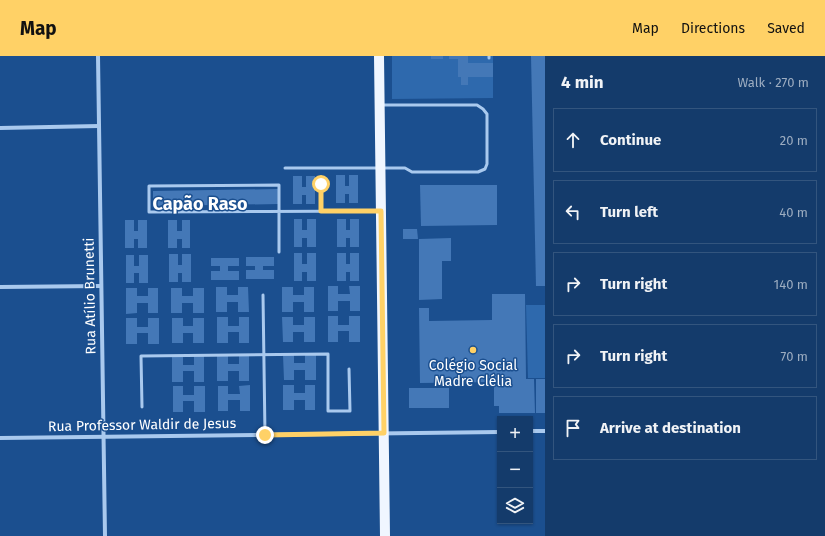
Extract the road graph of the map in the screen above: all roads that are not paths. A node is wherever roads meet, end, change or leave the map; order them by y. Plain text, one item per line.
1 (98, 56) edge
2 (379, 56) edge
3 (380, 105) junction
4 (99, 126) junction
5 (0, 128) edge
6 (285, 168) dead end
7 (380, 168) junction
8 (321, 184) dead end
9 (279, 211) junction
10 (321, 211) junction
11 (381, 211) junction
12 (279, 252) dead end
13 (101, 286) junction
14 (0, 287) edge
15 (263, 295) dead end
16 (264, 355) junction
17 (349, 369) dead end
18 (142, 407) dead end
19 (533, 431) edge
20 (545, 431) edge
21 (497, 432) edge
22 (384, 433) junction
23 (265, 435) junction
24 (103, 437) junction
25 (0, 438) edge
26 (105, 536) edge
27 (385, 536) edge

1 - 4 street, Rua Atílio Brunetti
2 - 3 main road
3 - 7 main road
3 - 7 lane
4 - 5 street
4 - 13 street, Rua Atílio Brunetti
6 - 7 lane
7 - 11 main road
8 - 10 lane
9 - 9 lane
9 - 10 lane
9 - 12 lane
10 - 11 lane
11 - 22 main road
13 - 14 street
13 - 24 street, Rua Atílio Brunetti
15 - 16 lane
16 - 17 lane
16 - 18 lane
16 - 23 lane
19 - 20 street
21 - 22 street, Rua Professor Waldir de Jesus
22 - 23 street, Rua Professor Waldir de Jesus
22 - 27 main road
23 - 24 street, Rua Professor Waldir de Jesus
24 - 25 street, Rua Professor Waldir de Jesus
24 - 26 street, Rua Atílio Brunetti

